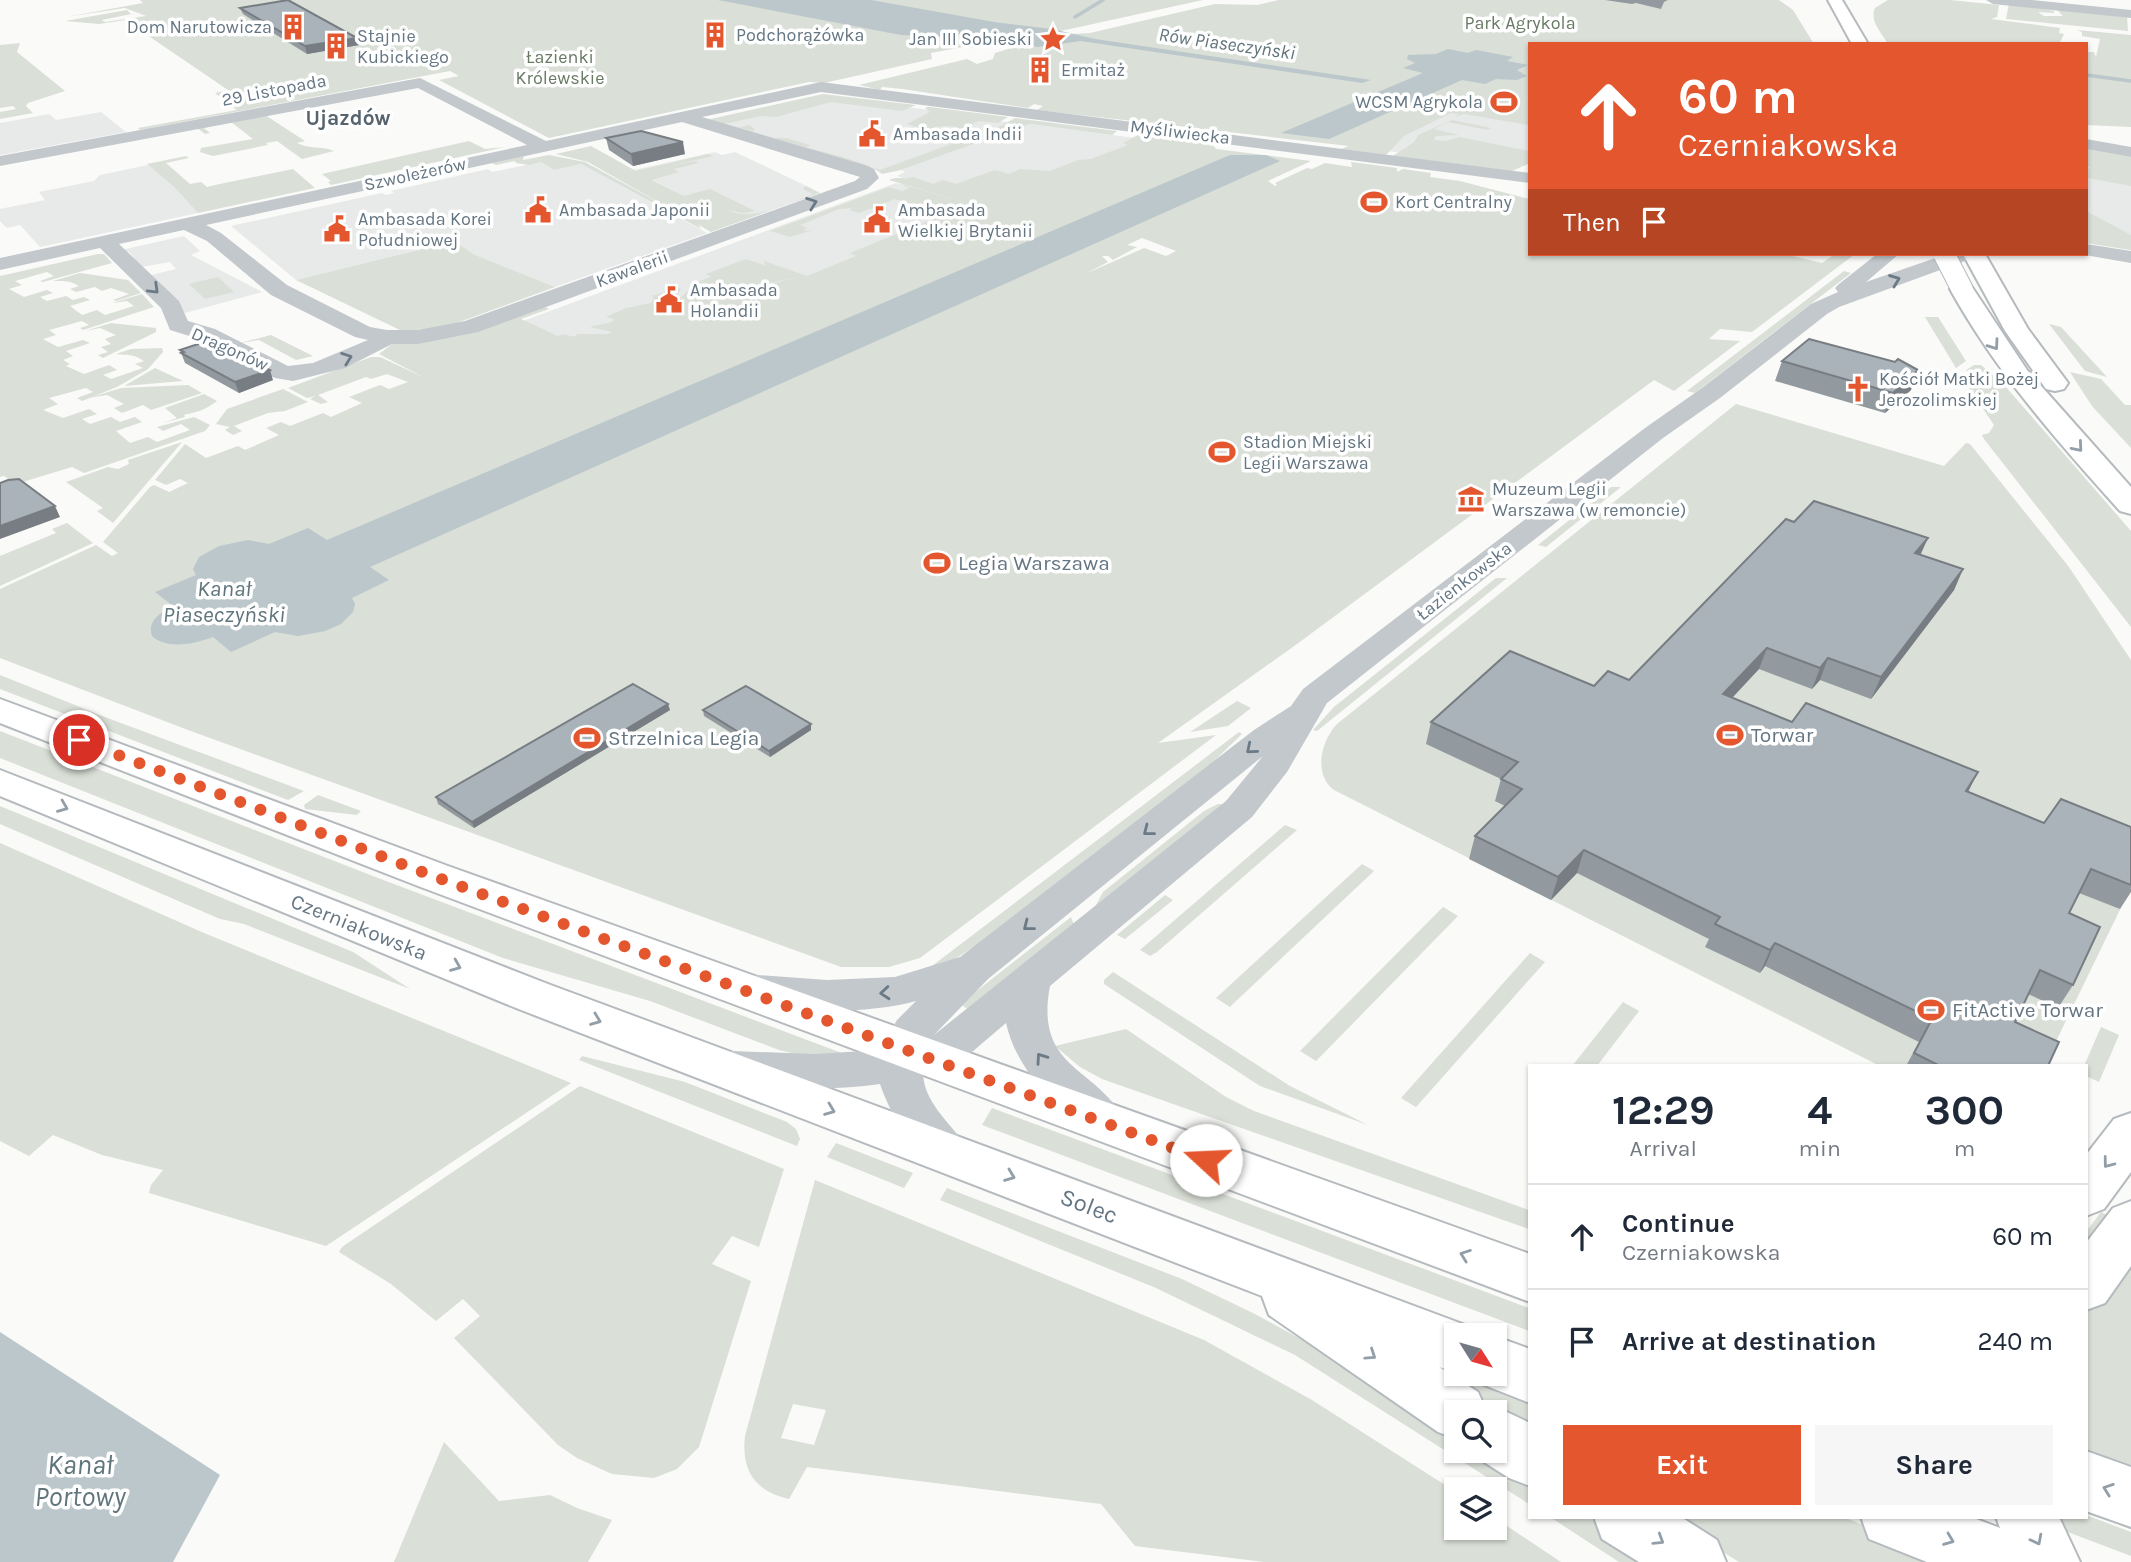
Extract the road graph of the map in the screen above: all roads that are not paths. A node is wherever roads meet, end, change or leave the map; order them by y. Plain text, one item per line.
1 (1835, 0) edge
2 (1993, 0) edge
3 (2129, 13) edge
4 (2131, 32) edge
5 (1858, 42) edge
6 (837, 85) joint
7 (680, 116) junction
8 (2105, 130) dead end
9 (2088, 131) edge
10 (2088, 144) edge
11 (542, 146) junction
12 (2131, 152) edge
13 (0, 161) edge
14 (1528, 178) edge
15 (201, 227) junction
16 (105, 242) junction
17 (2090, 252) edge
18 (1886, 256) edge
19 (1945, 256) edge
20 (1960, 256) edge
21 (1975, 256) edge
22 (2131, 257) edge
23 (0, 264) edge
24 (1830, 302) junction
25 (387, 337) junction
26 (2131, 468) edge
27 (2131, 505) edge
28 (0, 710) edge
29 (1302, 712) junction
30 (0, 782) edge
31 (974, 968) junction
32 (1031, 980) junction
33 (741, 989) junction
34 (909, 1058) junction
35 (720, 1068) junction
36 (1106, 1123) junction
37 (2131, 1133) edge
38 (946, 1152) junction
39 (2088, 1191) edge
40 (2131, 1224) edge
41 (1234, 1261) junction
42 (1528, 1277) edge
43 (2088, 1283) edge
44 (1444, 1342) edge
45 (1507, 1367) edge
46 (1528, 1375) edge
47 (1444, 1403) edge
48 (1507, 1443) edge
49 (1528, 1456) edge
50 (2088, 1481) edge
51 (2131, 1497) edge
52 (1627, 1519) edge
53 (1896, 1519) edge
54 (2027, 1519) edge
55 (1695, 1562) edge
56 (2006, 1562) edge
57 (2049, 1562) edge

1 - 5 main road
2 - 3 street
3 - 4 street
6 - 7 street, Szwoleżerów
6 - 14 street, Myśliwiecka
7 - 11 street, Szwoleżerów
25 -> 7 street, Kawalerii
8 - 9 street
10 - 12 street
11 - 13 street, 29 Listopada
11 - 15 street, Szwoleżerów
15 - 16 street, Szwoleżerów
15 - 25 street, Kawalerii
16 - 23 street, Szwoleżerów
16 -> 25 street, Dragonów
17 - 22 street
18 - 24 street, Łazienkowska
19 -> 27 main road, bridge
24 -> 20 street, Łazienkowska
21 - 26 main road
24 - 29 street, Łazienkowska
28 - 33 main road
29 -> 31 street, Łazienkowska
29 - 32 street, Łazienkowska
30 -> 35 main road, Czerniakowska
31 -> 33 street, Łazienkowska
31 - 34 street, Łazienkowska
32 - 34 street, Łazienkowska
36 -> 32 street
33 - 34 main road
34 - 35 street, Łazienkowska
34 - 36 main road
34 - 38 street
35 -> 38 main road, Solec
42 -> 36 main road
37 -> 39 main road
38 -> 41 main road, Solec
40 - 43 main road
41 - 44 main road, Solec
41 -> 47 main road
45 - 46 main road
48 - 49 main road
51 -> 50 main road
52 -> 55 main road
53 -> 56 main road
54 -> 57 main road

